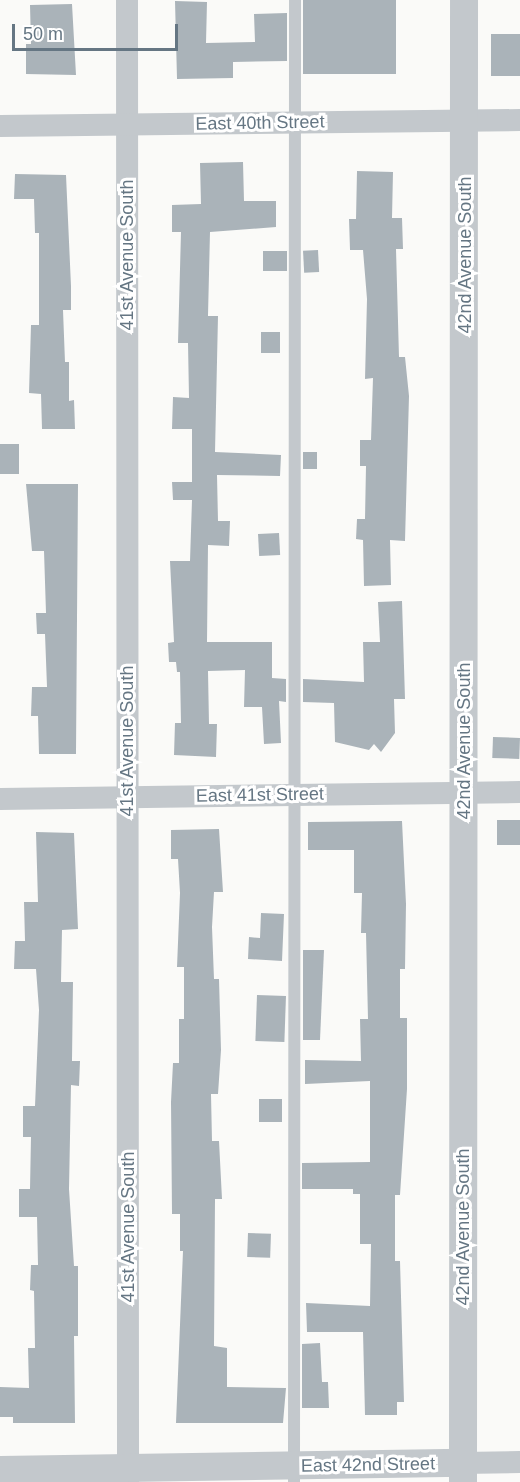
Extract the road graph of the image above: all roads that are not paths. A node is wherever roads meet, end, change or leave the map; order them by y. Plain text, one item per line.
1 (128, 0) edge
2 (294, 0) edge
3 (464, 0) edge
4 (465, 120) junction
5 (520, 120) edge
6 (295, 123) junction
7 (128, 124) junction
8 (0, 126) edge
9 (520, 792) edge
10 (464, 793) junction
11 (292, 795) junction
12 (127, 797) junction
13 (0, 799) edge
14 (520, 1462) edge
15 (0, 1470) edge
16 (462, 1472) edge
17 (294, 1474) edge
18 (128, 1476) edge

1 - 7 street, 41st Avenue South
2 - 6 lane
3 - 4 street, 42nd Avenue South
4 - 5 street, East 40th Street
4 - 6 street, East 40th Street
4 - 10 street, 42nd Avenue South
6 - 7 street, East 40th Street
6 - 11 lane
7 - 8 street, East 40th Street
7 - 12 street, 41st Avenue South
9 - 10 street, East 41st Street
10 - 11 street, East 41st Street
10 - 16 street, 42nd Avenue South
11 - 12 street, East 41st Street
11 - 17 lane
12 - 13 street, East 41st Street
12 - 18 street, 41st Avenue South
14 - 16 street, East 42nd Street
15 - 18 street, East 42nd Street
16 - 17 street, East 42nd Street
17 - 18 street, East 42nd Street

